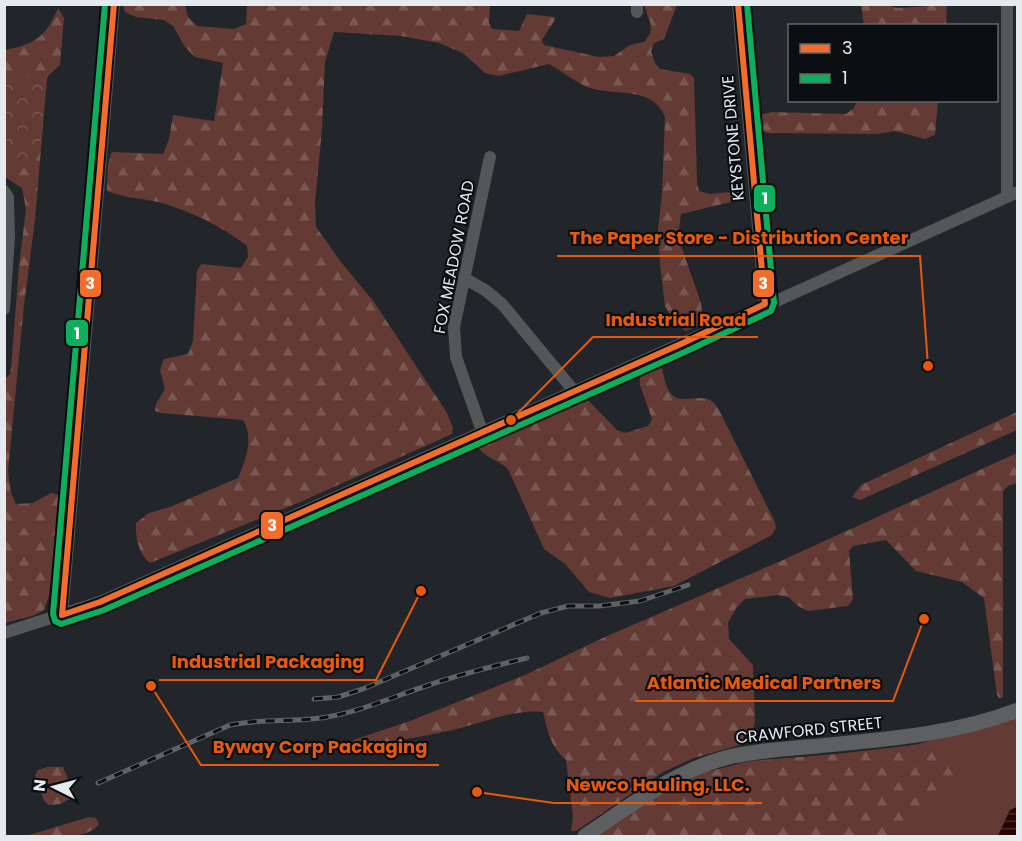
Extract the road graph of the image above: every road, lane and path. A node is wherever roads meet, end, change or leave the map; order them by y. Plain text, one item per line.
1 (114, 4) edge
2 (738, 4) edge
3 (1007, 4) edge
4 (490, 157) dead end
5 (4, 192) edge
6 (1012, 194) edge
7 (464, 278) junction
8 (765, 304) junction
9 (4, 309) edge
10 (574, 391) junction
11 (482, 431) junction
12 (62, 615) junction
13 (4, 633) edge
14 (1017, 710) edge
15 (585, 837) edge

1 - 12 street
2 - 8 street, KEYSTONE DRIVE
3 - 6 street
4 - 7 street, FOX MEADOW ROAD
5 - 9 street
6 - 8 street
7 - 10 street
7 - 11 street, FOX MEADOW ROAD
8 - 10 street
10 - 11 street
11 - 12 street
12 - 13 street
14 - 15 main road, CRAWFORD STREET

